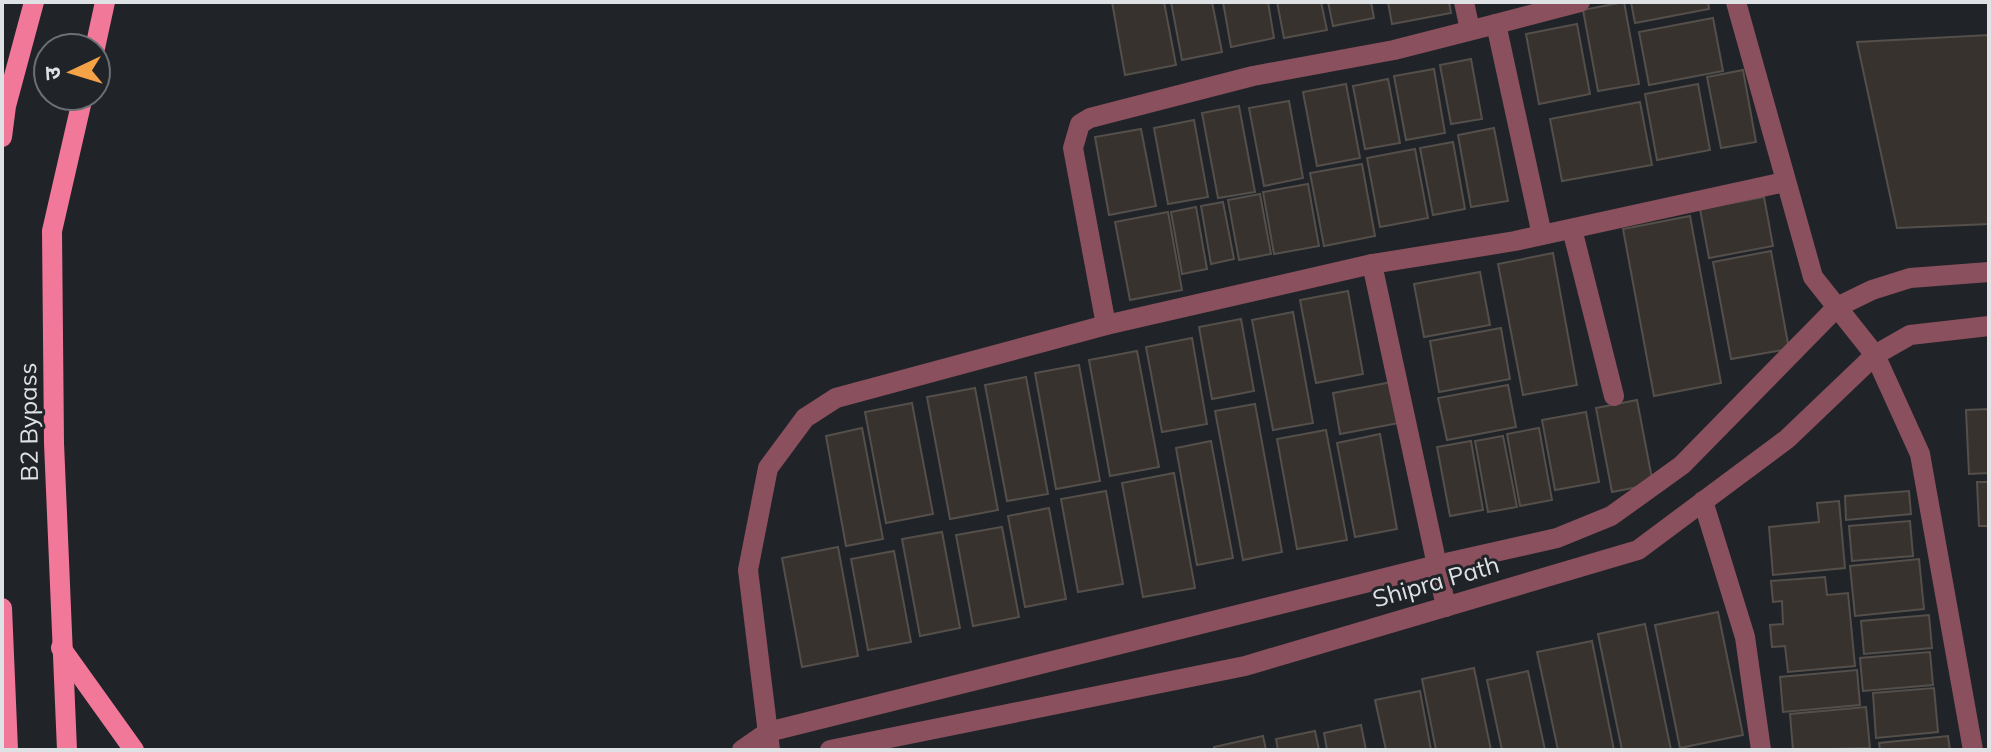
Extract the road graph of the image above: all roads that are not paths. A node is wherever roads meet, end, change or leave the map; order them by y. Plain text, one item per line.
1 (34, 2) edge
2 (105, 2) edge
3 (1464, 2) edge
4 (1580, 2) edge
5 (1736, 2) edge
6 (1496, 24) junction
7 (1470, 30) junction
8 (98, 32) edge
9 (79, 112) edge
10 (2, 137) edge
11 (1785, 182) junction
12 (1572, 229) junction
13 (1542, 235) junction
14 (1372, 264) junction
15 (1989, 272) edge
16 (1837, 307) junction
17 (1106, 325) junction
18 (1989, 326) edge
19 (1875, 355) junction
20 (1614, 396) dead end
21 (1703, 501) junction
22 (1437, 565) junction
23 (1446, 607) junction
24 (2, 608) edge
25 (61, 648) junction
26 (4, 685) edge
27 (769, 741) edge
28 (8, 750) edge
29 (67, 750) edge
30 (134, 750) edge
31 (742, 750) edge
32 (830, 750) edge
33 (1761, 750) edge
34 (1973, 750) edge

1 - 10 main road
2 - 8 main road
3 - 7 street
4 - 6 street
5 - 11 street
6 - 7 street
6 - 13 street
7 - 17 street
9 - 25 main road, B2 Bypass
11 - 12 street
11 - 16 street
12 - 13 street
12 - 20 street
13 - 14 street
14 - 17 street
14 - 22 street
15 - 16 street
16 - 19 street
16 - 22 street
17 - 27 street
18 - 19 street, Shipra Path
19 - 21 street, Shipra Path
19 - 34 street
21 - 23 street, Shipra Path
21 - 33 street
22 - 23 street
22 - 27 street
23 - 32 street, Shipra Path
24 - 26 main road
25 - 29 main road, B2 Bypass
25 - 30 main road
26 - 28 main road
27 - 31 street

